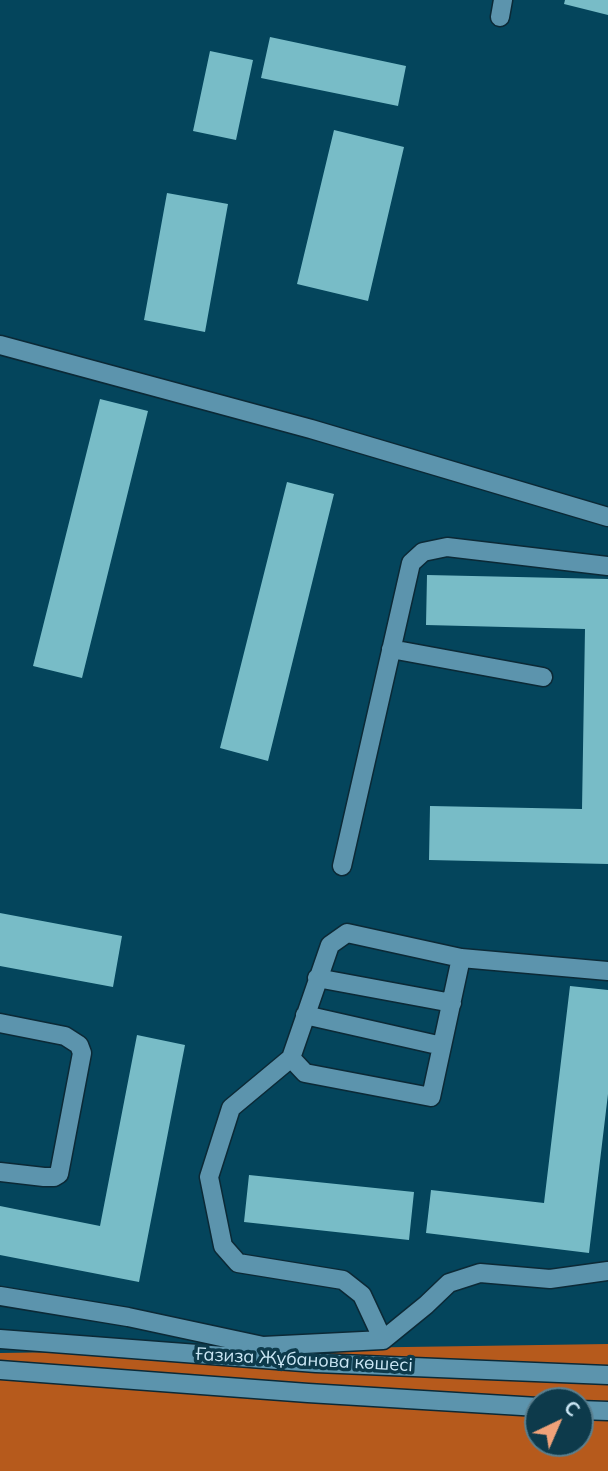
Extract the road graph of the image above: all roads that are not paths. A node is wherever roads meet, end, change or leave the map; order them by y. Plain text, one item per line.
1 (0, 345) edge
2 (608, 517) edge
3 (608, 566) edge
4 (391, 649) junction
5 (543, 677) dead end
6 (342, 866) dead end
7 (461, 958) junction
8 (608, 971) edge
9 (317, 978) junction
10 (452, 1003) junction
11 (305, 1015) junction
12 (0, 1023) edge
13 (442, 1046) junction
14 (291, 1058) junction
15 (0, 1172) edge
16 (608, 1272) edge
17 (0, 1296) edge
18 (0, 1339) edge
19 (383, 1340) junction
20 (0, 1370) edge
21 (608, 1375) edge
22 (524, 1406) edge

1 - 2 street
3 - 4 street
4 - 5 street
4 - 6 street
7 - 8 street
7 - 9 street
7 - 10 street
9 - 10 street
9 - 11 street
10 - 13 street
11 - 13 street
11 - 14 street
12 - 15 street
13 - 14 street
14 - 19 street
16 - 19 street
17 - 19 street
18 - 21 street, Ғазиза Жұбанова көшесі
20 - 22 street, Ғазиза Жұбанова көшесі

